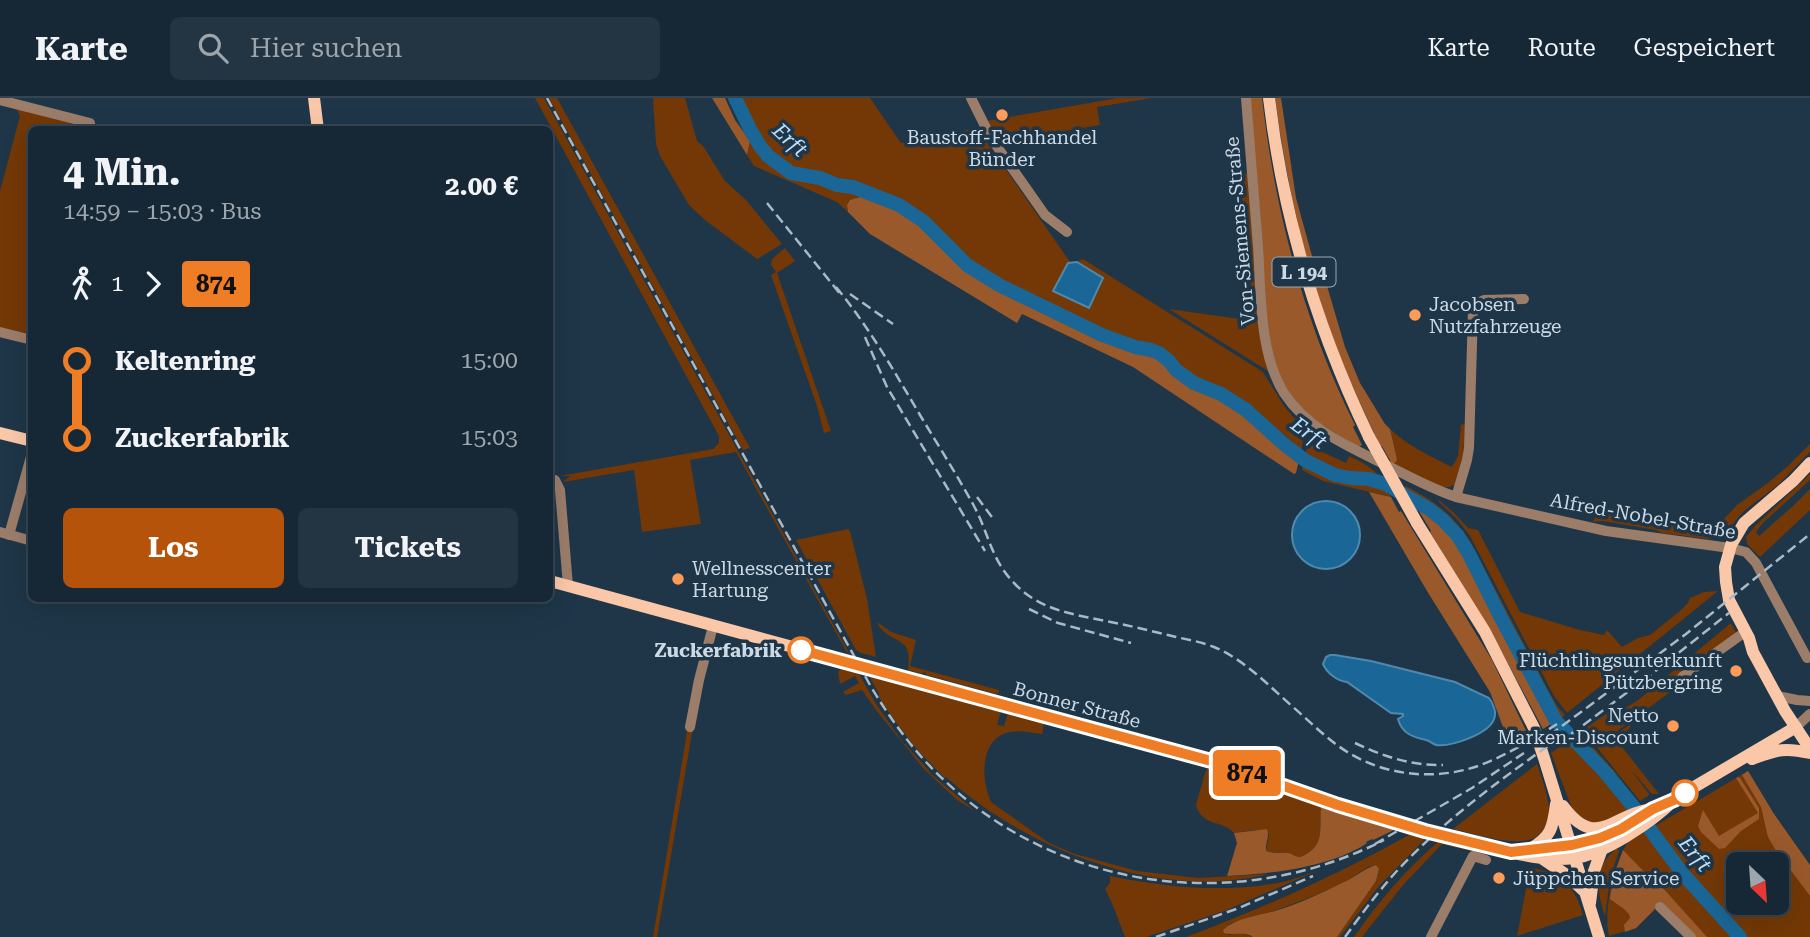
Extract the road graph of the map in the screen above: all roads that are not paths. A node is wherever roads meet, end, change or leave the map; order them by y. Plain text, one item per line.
1 (314, 98) edge
2 (971, 98) edge
3 (1247, 98) edge
4 (1269, 98) edge
5 (0, 100) edge
6 (90, 123) dead end
7 (317, 126) edge
8 (1067, 232) dead end
9 (1524, 299) dead end
10 (0, 332) edge
11 (28, 339) edge
12 (1271, 362) joint
13 (0, 433) edge
14 (28, 440) edge
15 (1810, 464) edge
16 (28, 465) edge
17 (555, 480) dead end
18 (1455, 497) junction
19 (4, 534) edge
20 (28, 540) edge
21 (1730, 548) junction
22 (553, 582) edge
23 (568, 586) junction
24 (713, 626) junction
25 (1745, 632) junction
26 (1807, 658) dead end
27 (1682, 677) dead end
28 (1776, 695) junction
29 (1810, 701) edge
30 (1810, 714) edge
31 (1810, 724) edge
32 (690, 727) dead end
33 (1796, 727) junction
34 (1810, 751) edge
35 (1728, 766) junction
36 (1556, 797) junction
37 (1621, 829) junction
38 (1602, 849) junction
39 (1529, 850) junction
40 (1573, 851) junction
41 (1511, 852) junction
42 (1543, 859) junction
43 (1486, 860) dead end
44 (1588, 900) junction
45 (1660, 907) dead end
46 (1431, 937) edge
47 (1599, 937) edge
48 (1691, 937) edge

1 - 7 main road
2 - 8 street
3 - 12 street, Von-Siemens-Straße
4 - 36 main road, L 194, bridge
5 - 6 street
9 - 18 street
10 - 11 street
12 - 18 street, Alfred-Nobel-Straße
13 - 14 main road
15 - 21 main road
16 - 19 street
17 - 23 street
18 - 21 street, Alfred-Nobel-Straße
19 - 20 street
21 - 25 main road
21 - 26 street, Alfred-Nobel-Straße
22 - 23 main road, Bonner Straße
23 - 24 main road, Bonner Straße
24 - 32 street
24 - 41 main road, Bonner Straße
25 - 27 street
25 - 28 main road
28 - 29 street
28 - 33 main road
30 - 33 street
31 - 33 street
33 - 34 main road
33 - 35 main road
34 - 35 main road
35 - 37 main road
36 - 37 main road
36 - 39 main road, L 194
36 - 40 main road, L 194
37 - 38 main road
37 - 40 main road
38 - 40 main road
38 - 44 main road, L 194
39 - 40 main road
39 - 41 main road
40 - 42 main road, Bonner Straße
40 - 44 main road, L 194
41 - 42 main road, Bonner Straße
42 - 44 main road
43 - 46 street
44 - 47 main road, L 194
45 - 48 street

